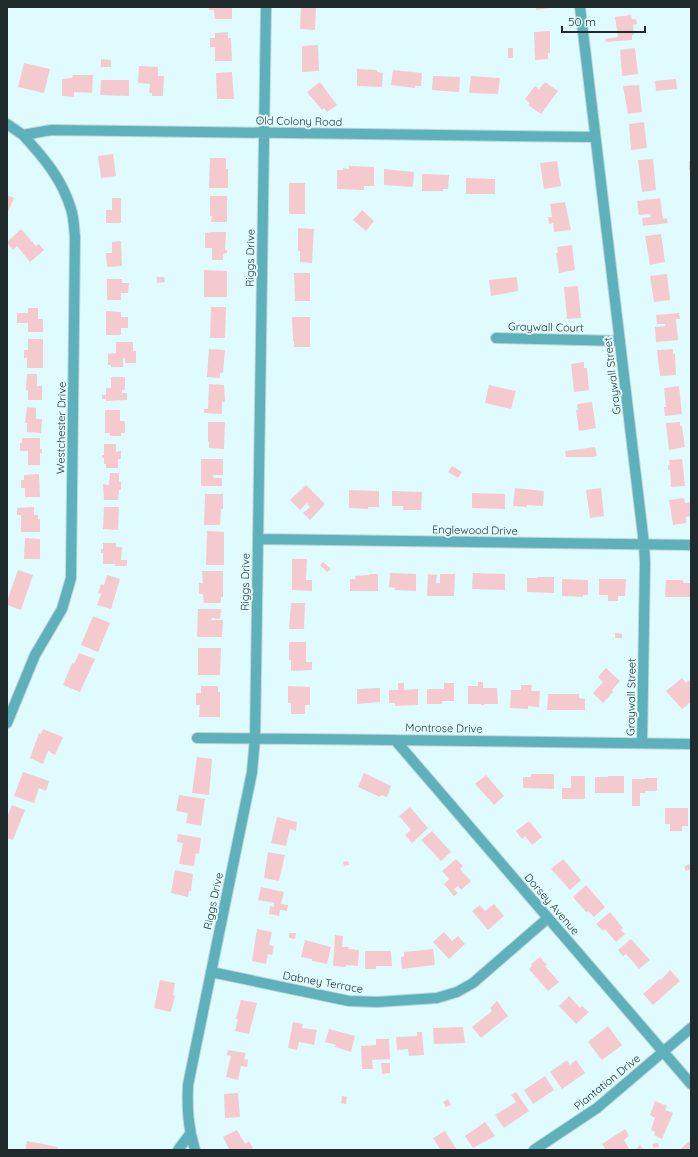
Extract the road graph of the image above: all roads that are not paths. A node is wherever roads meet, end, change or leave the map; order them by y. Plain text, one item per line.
1 (266, 7) edge
2 (580, 7) edge
3 (7, 124) edge
4 (264, 133) junction
5 (23, 135) junction
6 (595, 137) junction
7 (496, 338) dead end
8 (620, 341) junction
9 (258, 539) junction
10 (644, 544) junction
11 (691, 545) edge
12 (7, 723) edge
13 (197, 738) dead end
14 (255, 739) junction
15 (395, 740) junction
16 (642, 743) junction
17 (691, 744) edge
18 (548, 918) junction
19 (211, 972) junction
20 (691, 1028) edge
21 (664, 1052) junction
22 (691, 1084) edge
23 (190, 1134) junction
24 (178, 1150) edge
25 (195, 1150) edge
26 (534, 1150) edge

1 - 4 street, Riggs Drive
2 - 6 street, Graywall Street
3 - 5 street
4 - 5 street, Old Colony Road
4 - 6 street, Old Colony Road
4 - 9 street, Riggs Drive
5 - 12 street, Westchester Drive
6 - 8 street, Graywall Street
7 - 8 street, Graywall Court
8 - 10 street, Graywall Street
9 - 10 street, Englewood Drive
9 - 14 street, Riggs Drive
10 - 11 street, Englewood Drive
10 - 16 street, Graywall Street
13 - 14 street, Montrose Drive
14 - 15 street, Montrose Drive
14 - 19 street, Riggs Drive
15 - 16 street, Montrose Drive
15 - 18 street, Dorsey Avenue
16 - 17 street, Montrose Drive
18 - 19 street, Dabney Terrace
18 - 21 street, Dorsey Avenue
19 - 23 street, Riggs Drive
20 - 21 street, Plantation Drive
21 - 22 street, Dorsey Avenue
21 - 26 street, Plantation Drive
23 - 24 street
23 - 25 street, Riggs Drive

